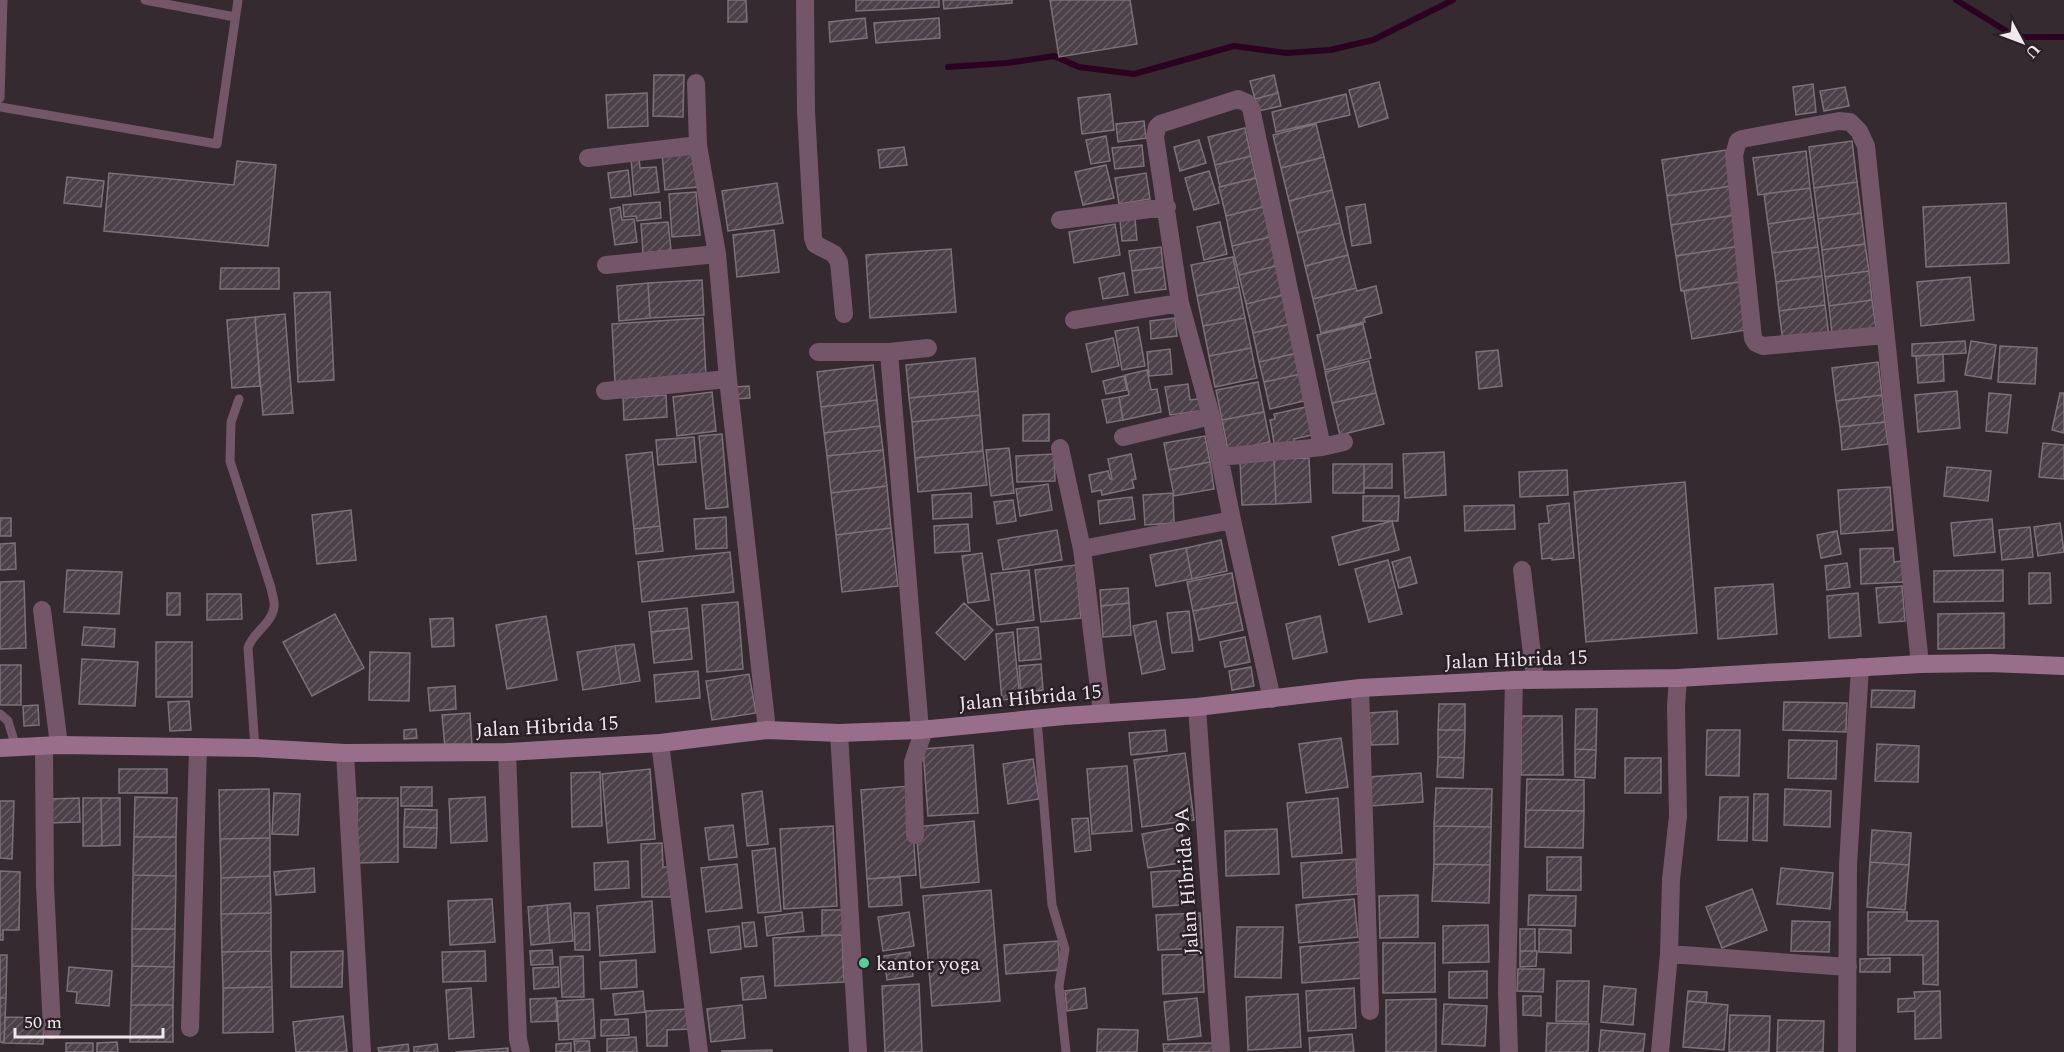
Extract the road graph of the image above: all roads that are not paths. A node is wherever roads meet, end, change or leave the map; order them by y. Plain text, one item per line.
1 (3, 0) edge
2 (145, 0) edge
3 (238, 0) edge
4 (805, 0) edge
5 (234, 17) junction
6 (696, 83) dead end
7 (0, 98) edge
8 (0, 107) edge
9 (698, 145) junction
10 (588, 158) dead end
11 (1167, 207) junction
12 (1060, 220) dead end
13 (717, 254) junction
14 (606, 265) dead end
15 (1180, 303) junction
16 (844, 314) dead end
17 (1074, 320) dead end
18 (1885, 335) junction
19 (928, 348) dead end
20 (818, 352) dead end
21 (889, 352) junction
22 (728, 379) junction
23 (605, 391) dead end
24 (239, 399) dead end
25 (1211, 416) junction
26 (1123, 437) dead end
27 (1344, 442) dead end
28 (1322, 447) junction
29 (1060, 448) dead end
30 (1220, 457) junction
31 (1232, 520) junction
32 (1082, 549) junction
33 (1522, 570) dead end
34 (42, 610) dead end
35 (1920, 664) junction
36 (2064, 666) edge
37 (1860, 667) junction
38 (1678, 678) junction
39 (1514, 680) junction
40 (1535, 680) junction
41 (1360, 688) junction
42 (1272, 699) junction
43 (1197, 707) junction
44 (1102, 713) junction
45 (0, 714) edge
46 (1037, 719) junction
47 (767, 730) junction
48 (922, 730) junction
49 (839, 733) junction
50 (660, 743) junction
51 (52, 746) junction
52 (8, 748) edge
53 (198, 748) junction
54 (255, 748) junction
55 (507, 752) junction
56 (345, 753) junction
57 (915, 835) dead end
58 (1670, 954) junction
59 (1848, 967) junction
60 (1370, 1011) dead end
61 (190, 1028) dead end
62 (52, 1030) dead end
63 (362, 1052) edge
64 (521, 1052) edge
65 (699, 1052) edge
66 (858, 1052) edge
67 (1066, 1052) edge
68 (1221, 1052) edge
69 (1509, 1052) edge
70 (1660, 1052) edge
71 (1846, 1052) edge

1 - 7 lane
2 - 5 lane
3 - 5 lane
4 - 16 street
5 - 8 lane
6 - 9 street
9 - 10 street
9 - 13 street
11 - 12 street
11 - 15 street
11 - 28 street
13 - 14 street
13 - 22 street
15 - 17 street
15 - 25 street
18 - 18 street
18 - 35 street
19 - 21 street
20 - 21 street
21 - 48 street
22 - 23 street
22 - 47 street
24 - 54 lane
25 - 26 street
25 - 30 street
27 - 28 street
28 - 30 street
29 - 32 street
30 - 31 street
31 - 32 street
31 - 42 street
32 - 44 street
33 - 40 street
34 - 51 street
35 - 36 street, Jalan Hibrida 15
35 - 37 street, Jalan Hibrida 15
37 - 38 street, Jalan Hibrida 15
37 - 59 street
38 - 40 street, Jalan Hibrida 15
38 - 58 street
39 - 40 street, Jalan Hibrida 15
39 - 41 street, Jalan Hibrida 15
39 - 69 street
41 - 42 street, Jalan Hibrida 15
41 - 60 street
42 - 43 street, Jalan Hibrida 15
43 - 44 street, Jalan Hibrida 15
43 - 68 street, Jalan Hibrida 9A
44 - 46 street, Jalan Hibrida 15
45 - 52 lane
46 - 48 street, Jalan Hibrida 15
46 - 67 lane
47 - 49 street, Jalan Hibrida 15
47 - 50 street, Jalan Hibrida 15
48 - 49 street, Jalan Hibrida 15
48 - 57 street
49 - 66 street
50 - 55 street, Jalan Hibrida 15
50 - 65 street
51 - 52 street, Jalan Hibrida 15
51 - 53 street, Jalan Hibrida 15
51 - 62 street
53 - 54 street, Jalan Hibrida 15
53 - 61 street
54 - 56 street, Jalan Hibrida 15
55 - 56 street, Jalan Hibrida 15
55 - 64 street
56 - 63 street
58 - 59 street
58 - 70 street
59 - 71 street

